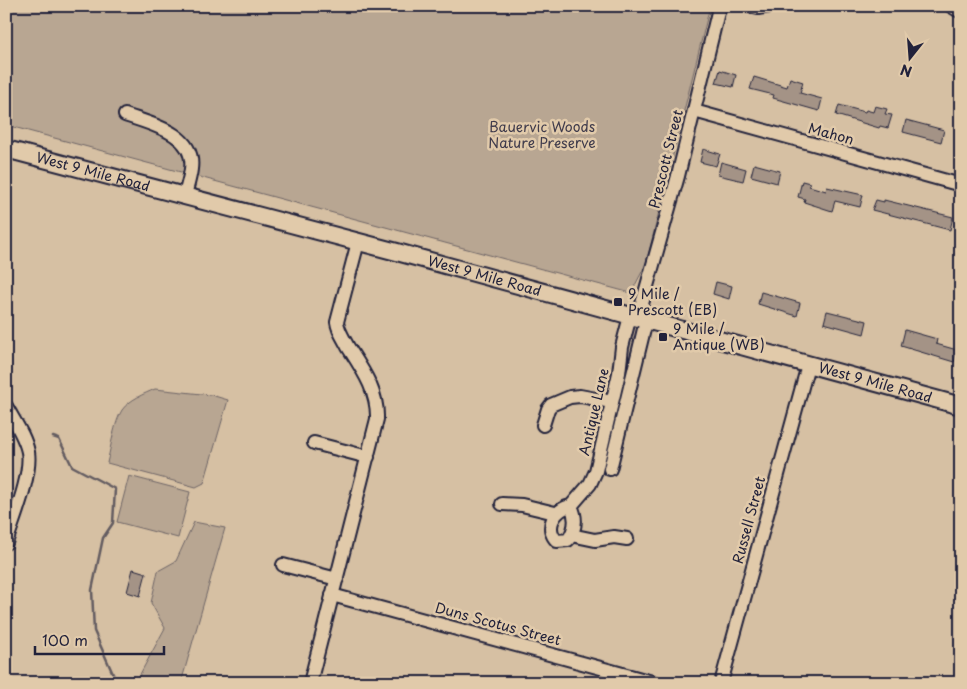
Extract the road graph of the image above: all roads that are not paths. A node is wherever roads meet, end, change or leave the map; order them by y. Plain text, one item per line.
1 (722, 6) edge
2 (750, 6) edge
3 (770, 6) edge
4 (951, 6) edge
5 (961, 12) edge
6 (694, 112) junction
7 (125, 115) dead end
8 (6, 149) edge
9 (961, 185) edge
10 (185, 195) junction
11 (358, 242) junction
12 (638, 318) junction
13 (808, 365) junction
14 (612, 402) junction
15 (6, 406) edge
16 (961, 406) edge
17 (543, 425) dead end
18 (314, 443) dead end
19 (368, 457) junction
20 (610, 469) dead end
21 (502, 504) dead end
22 (570, 506) junction
23 (555, 514) junction
24 (571, 535) junction
25 (626, 539) dead end
26 (6, 543) edge
27 (283, 565) dead end
28 (337, 579) junction
29 (332, 595) junction
30 (310, 683) edge
31 (656, 683) edge
32 (720, 683) edge

1 - 6 street, Prescott Street
2 - 3 street
4 - 5 street
6 - 9 street, Mahon
6 - 12 street, Prescott Street
7 - 10 street
8 - 10 main road, West 9 Mile Road
10 - 11 main road, West 9 Mile Road
11 - 12 main road, West 9 Mile Road
11 - 19 street
12 - 13 main road, West 9 Mile Road
12 - 14 street, Antique Lane
12 - 20 street
13 - 16 main road, West 9 Mile Road
13 - 32 street, Russell Street
14 - 17 street
14 - 22 street, Antique Lane
15 - 26 street
18 - 19 street
19 - 28 street
21 - 23 street
22 - 23 street, Antique Lane
22 - 24 street
23 - 24 street
24 - 25 street
27 - 28 street
28 - 29 street
29 - 30 street
29 - 31 street, Duns Scotus Street

